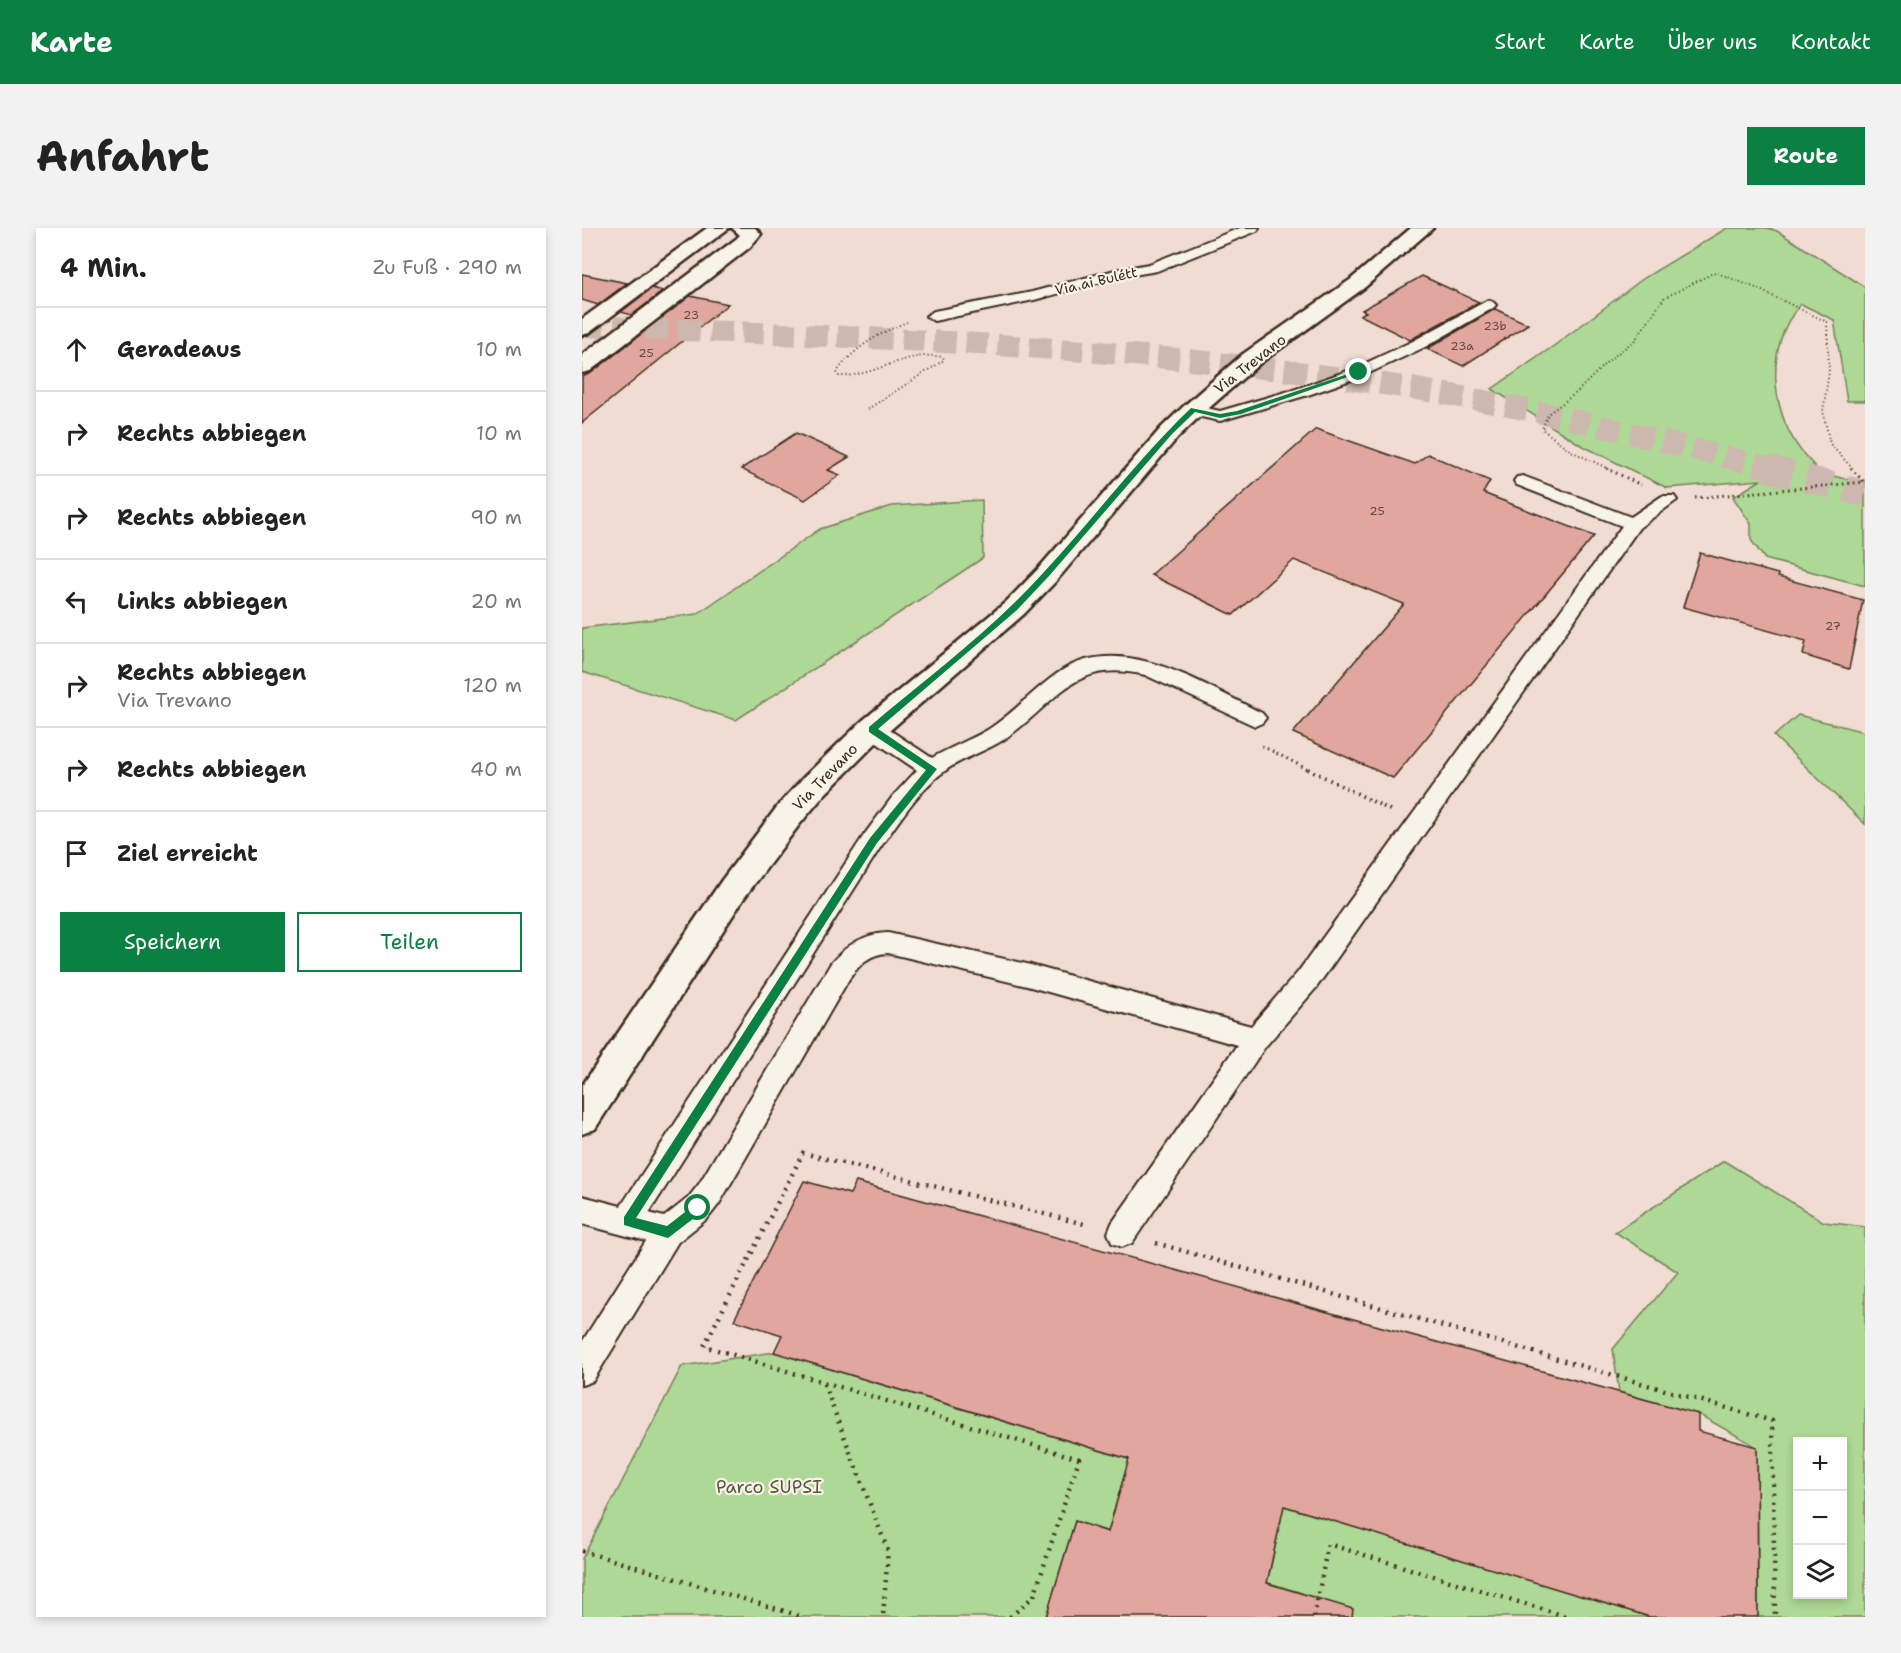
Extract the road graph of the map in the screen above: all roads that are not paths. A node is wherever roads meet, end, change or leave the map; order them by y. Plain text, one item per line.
1 (719, 228) edge
2 (742, 228) edge
3 (1252, 228) edge
4 (1423, 228) edge
5 (1488, 305) dead end
6 (934, 316) road end
7 (582, 329) edge
8 (582, 366) edge
9 (1193, 410) junction
10 (1523, 481) dead end
11 (1668, 500) road end
12 (1633, 524) junction
13 (1255, 718) dead end
14 (872, 729) junction
15 (932, 769) junction
16 (1256, 1039) junction
17 (582, 1117) edge
18 (582, 1210) edge
19 (628, 1221) junction
20 (668, 1232) junction
21 (1122, 1233) road end
22 (582, 1370) edge

1 - 7 main road
2 - 8 main road
3 - 6 lane, Via ai Bulétt
4 - 9 main road, Via Trevano
5 - 9 lane
9 - 14 main road, Via Trevano
10 - 12 lane
11 - 12 lane
12 - 16 lane
13 - 15 lane
14 - 15 lane
14 - 17 main road, Via Trevano
15 - 19 lane
16 - 20 lane
16 - 21 lane
18 - 19 lane
19 - 20 lane
20 - 22 lane

